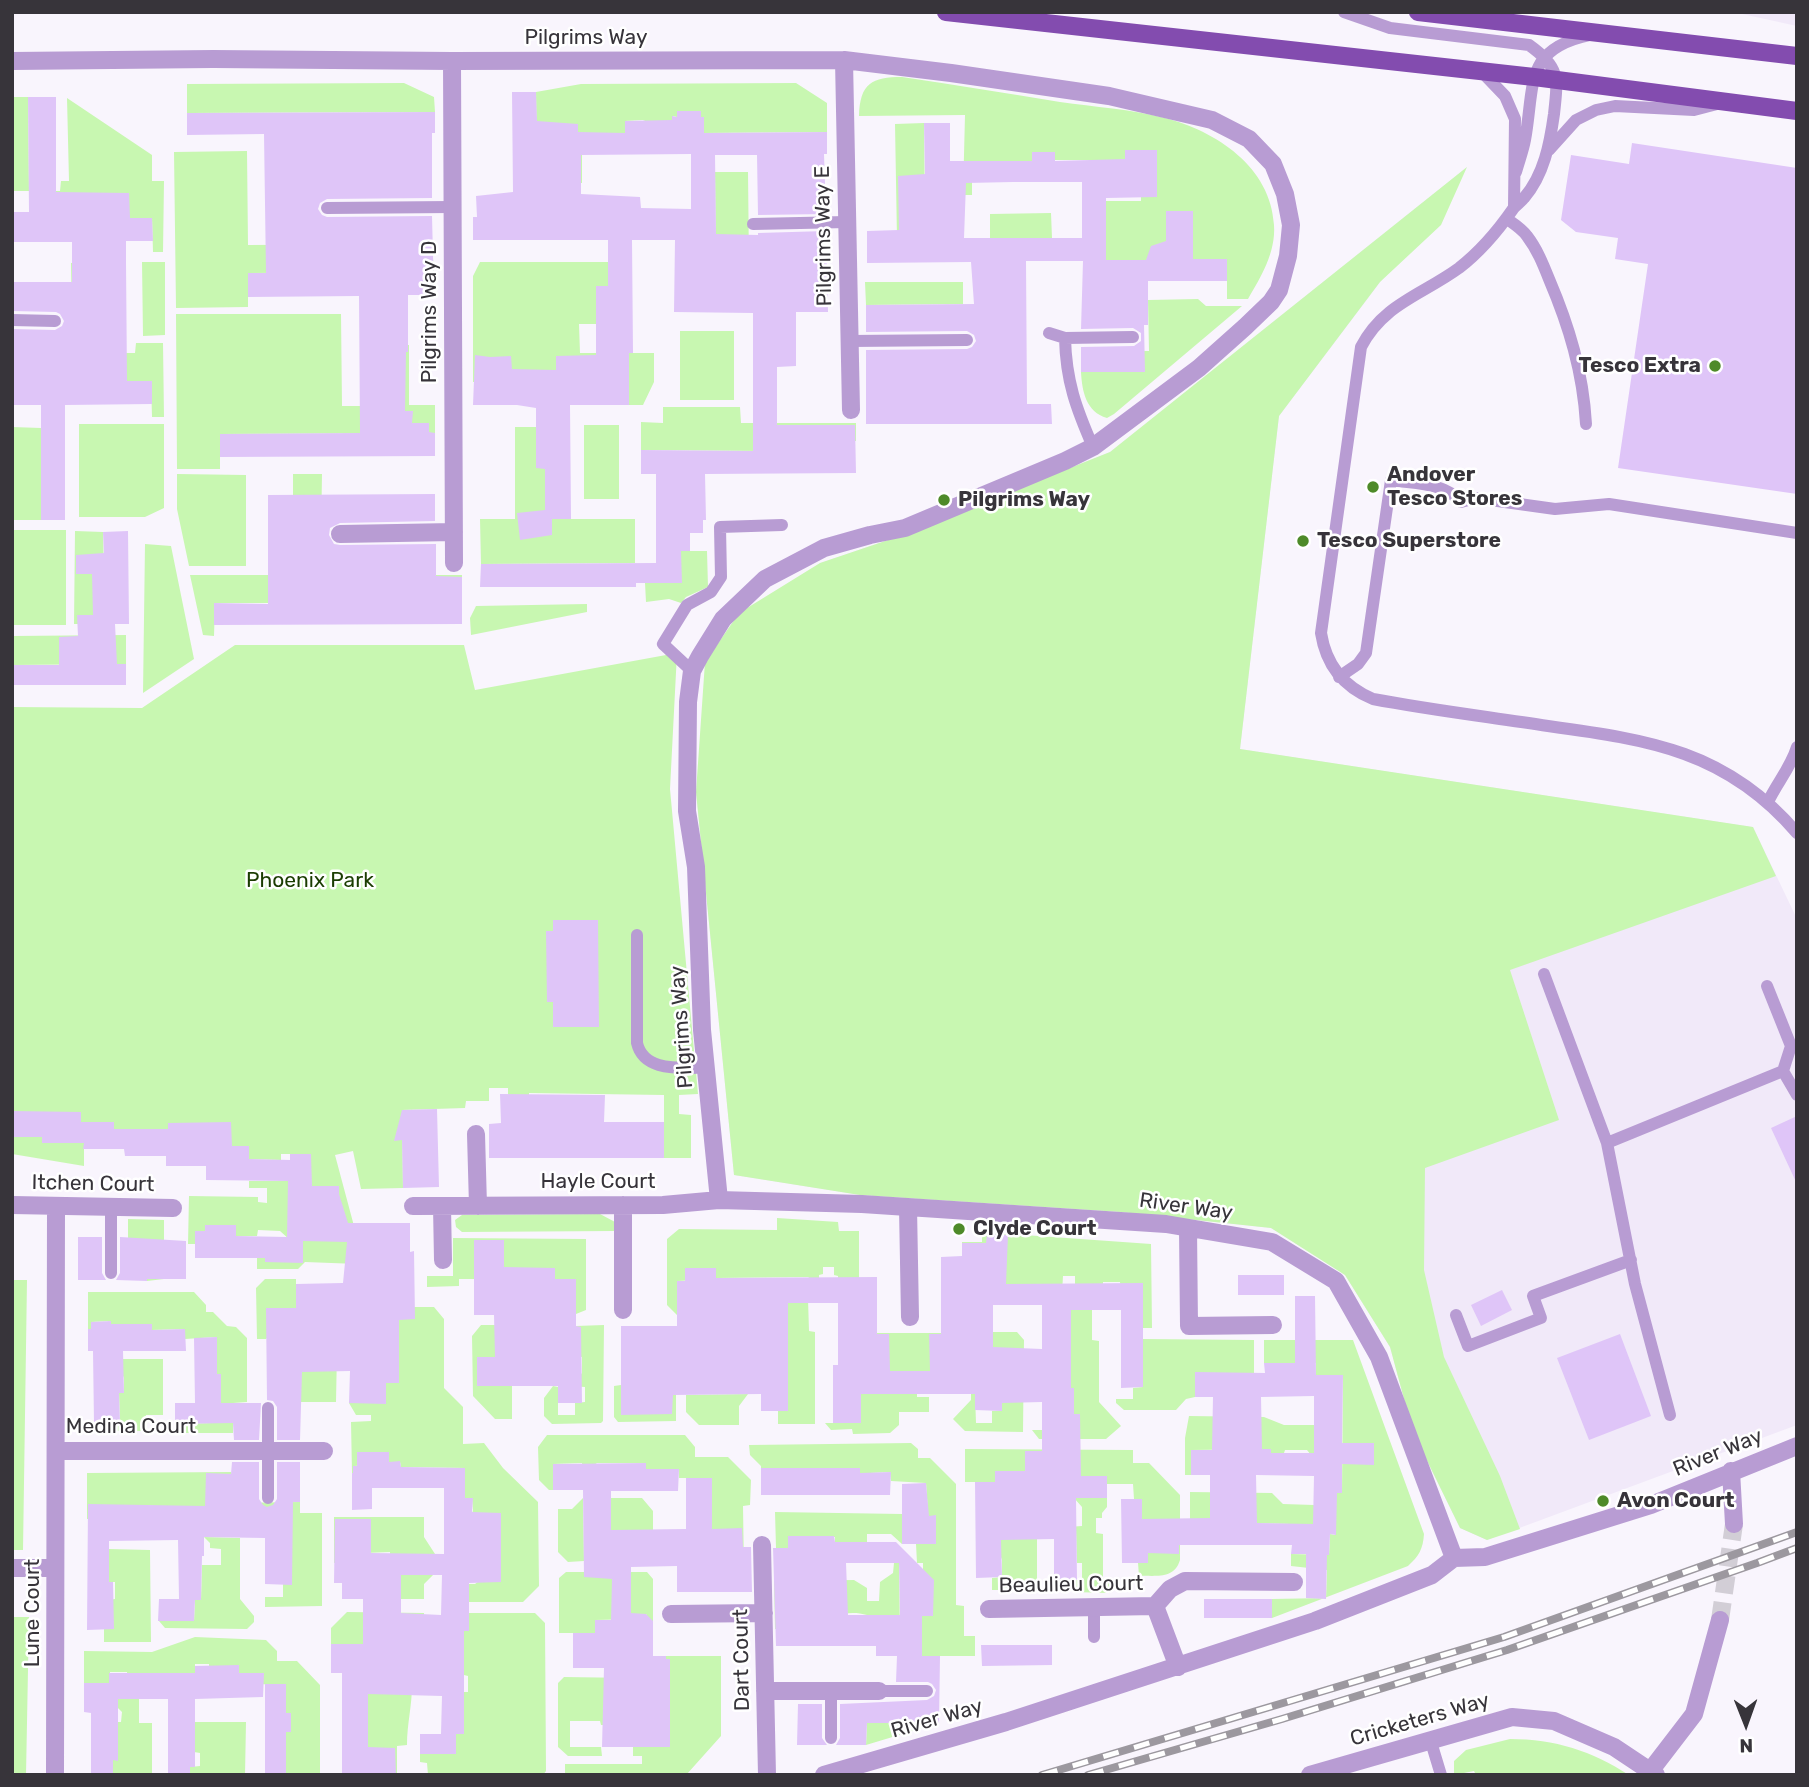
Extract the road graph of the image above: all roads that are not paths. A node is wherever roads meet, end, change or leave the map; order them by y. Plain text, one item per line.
1 (946, 12) edge
2 (1344, 12) edge
3 (1418, 12) edge
4 (1618, 34) junction
5 (1545, 56) junction
6 (1797, 56) edge
7 (844, 60) junction
8 (12, 61) edge
9 (452, 61) junction
10 (1481, 71) junction
11 (1534, 77) junction
12 (1557, 80) junction
13 (1727, 101) junction
14 (1797, 111) edge
15 (1548, 151) junction
16 (1516, 172) junction
17 (452, 207) junction
18 (1514, 207) junction
19 (327, 208) dead end
20 (1507, 219) junction
21 (847, 222) junction
22 (753, 224) dead end
23 (12, 320) edge
24 (55, 321) dead end
25 (1049, 333) dead end
26 (1133, 337) dead end
27 (1065, 338) junction
28 (967, 340) dead end
29 (849, 341) junction
30 (850, 411) dead end
31 (1586, 424) dead end
32 (1093, 447) junction
33 (782, 526) dead end
34 (454, 532) junction
35 (1797, 533) edge
36 (340, 534) dead end
37 (454, 563) dead end
38 (692, 671) junction
39 (1339, 677) junction
40 (1797, 747) edge
41 (1768, 802) junction
42 (1797, 833) edge
43 (637, 935) dead end
44 (1544, 975) dead end
45 (1767, 986) dead end
46 (706, 1068) junction
47 (1783, 1070) junction
48 (1797, 1095) edge
49 (476, 1134) dead end
50 (1607, 1143) junction
51 (719, 1200) junction
52 (12, 1205) edge
53 (623, 1205) junction
54 (55, 1206) junction
55 (413, 1206) dead end
56 (442, 1206) junction
57 (478, 1206) junction
58 (111, 1207) junction
59 (908, 1207) junction
60 (173, 1208) dead end
61 (1188, 1228) junction
62 (443, 1260) dead end
63 (1631, 1260) junction
64 (111, 1273) dead end
65 (623, 1310) dead end
66 (1456, 1315) dead end
67 (910, 1317) dead end
68 (1273, 1325) dead end
69 (268, 1408) dead end
70 (1670, 1415) dead end
71 (1797, 1446) edge
72 (55, 1451) junction
73 (268, 1451) junction
74 (324, 1451) dead end
75 (1731, 1471) junction
76 (268, 1498) dead end
77 (1734, 1524) tunnel mouth
78 (762, 1545) dead end
79 (1454, 1558) junction
80 (12, 1568) edge
81 (55, 1568) junction
82 (1294, 1582) dead end
83 (1155, 1606) junction
84 (1094, 1607) junction
85 (989, 1609) dead end
86 (764, 1613) junction
87 (671, 1614) dead end
88 (1720, 1620) tunnel mouth
89 (1094, 1637) dead end
90 (1178, 1667) junction
91 (765, 1691) junction
92 (831, 1691) junction
93 (879, 1691) joint
94 (927, 1691) dead end
95 (831, 1738) dead end
96 (1430, 1741) junction
97 (1653, 1772) edge
98 (55, 1775) edge
99 (767, 1775) edge
100 (824, 1775) edge
101 (1310, 1775) edge
102 (1441, 1775) edge

1 - 10 main road
2 - 5 lane
3 - 4 main road
4 - 5 lane
4 - 6 main road
5 - 11 lane
5 - 12 lane
7 - 9 street, Pilgrims Way
7 - 21 street, Pilgrims Way E
7 - 32 street, Pilgrims Way
8 - 9 street, Pilgrims Way
9 - 17 street, Pilgrims Way D
10 - 11 main road
10 - 16 lane
11 - 12 main road
11 - 16 lane
12 - 13 main road
12 - 15 lane
13 - 14 main road
13 - 15 lane
15 - 18 lane
16 - 18 lane
17 - 19 lane
17 - 34 street, Pilgrims Way D
18 - 20 lane
20 - 31 lane
20 - 39 lane
21 - 22 lane
21 - 29 street, Pilgrims Way E
23 - 24 lane
25 - 27 lane
26 - 27 lane
27 - 32 lane
28 - 29 lane
29 - 30 street, Pilgrims Way E
32 - 38 street, Pilgrims Way
33 - 38 lane
34 - 36 street
34 - 37 street, Pilgrims Way D
35 - 39 lane
38 - 46 street, Pilgrims Way
39 - 41 lane
40 - 41 lane
41 - 42 lane
43 - 46 lane
44 - 50 lane
45 - 47 lane
46 - 51 street, Pilgrims Way
47 - 48 lane
47 - 50 lane
49 - 57 street
50 - 63 lane
51 - 53 street, Hayle Court
51 - 59 street, River Way
52 - 54 street, Itchen Court
53 - 57 street, Hayle Court
53 - 65 street
54 - 58 street, Itchen Court
54 - 72 street, Medina Court
55 - 56 street, Hayle Court
56 - 57 street, Hayle Court
56 - 62 street
58 - 60 street, Itchen Court
58 - 64 lane
59 - 61 street, River Way
59 - 67 street
61 - 68 street
61 - 79 street, River Way
63 - 66 lane
63 - 70 lane
69 - 73 lane
71 - 75 street, River Way
72 - 73 street, Medina Court
72 - 81 street, Lune Court
73 - 74 street, Medina Court
73 - 76 lane
75 - 77 street
75 - 79 street, River Way
78 - 86 street, Dart Court
79 - 90 street, River Way
80 - 81 street
81 - 98 street, Lune Court
82 - 83 street
83 - 84 street, Beaulieu Court
83 - 90 street
84 - 85 street, Beaulieu Court
84 - 89 lane
86 - 87 street
86 - 91 street, Dart Court
88 - 97 street
90 - 100 street, River Way
91 - 92 street
91 - 99 street, Dart Court
92 - 93 street
92 - 95 lane
93 - 94 lane
96 - 97 street, Cricketers Way
96 - 101 street, Cricketers Way
96 - 102 lane

